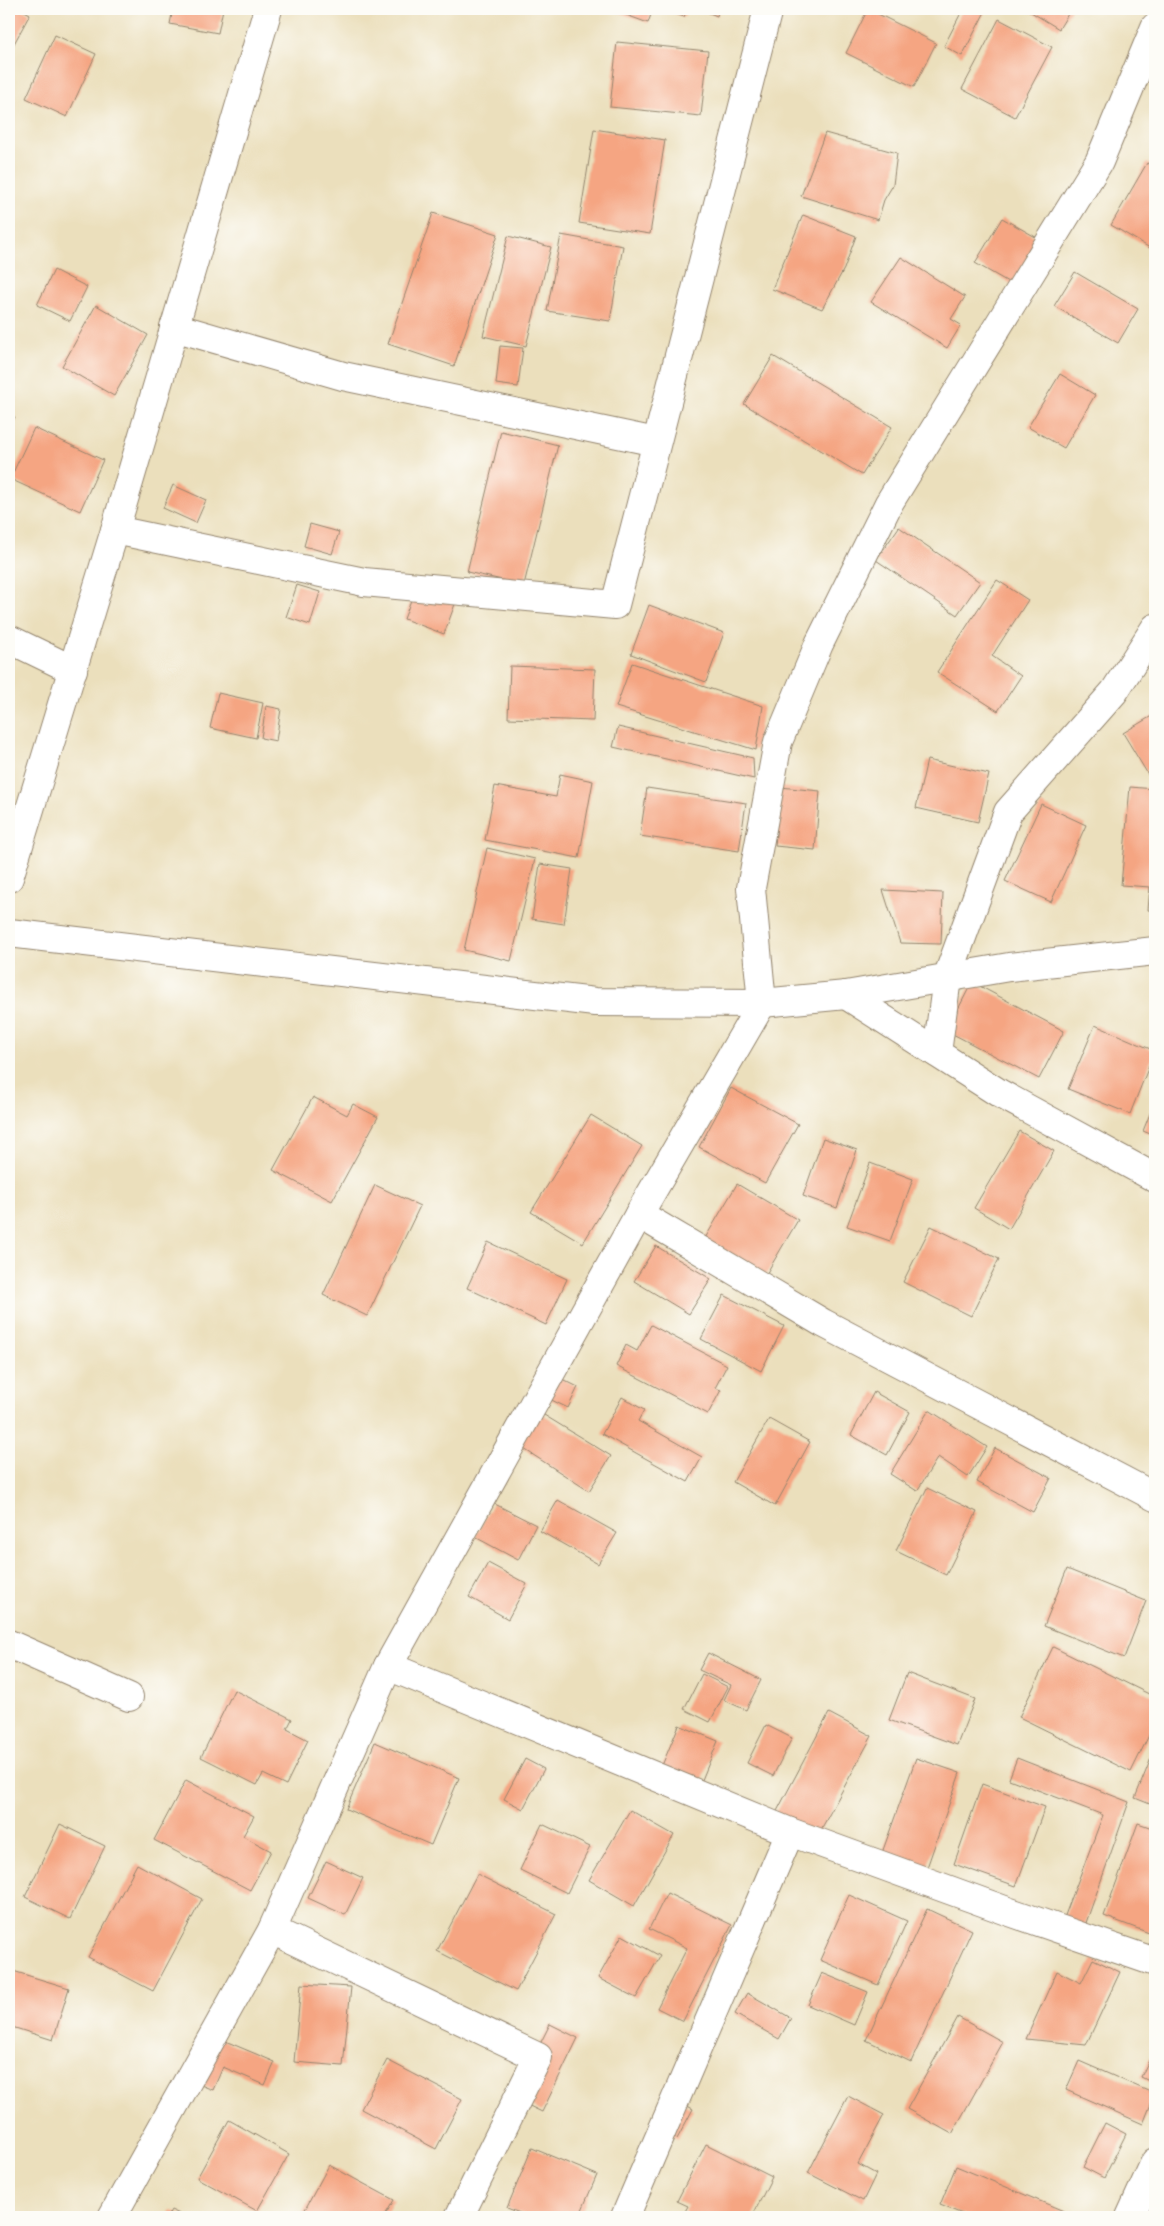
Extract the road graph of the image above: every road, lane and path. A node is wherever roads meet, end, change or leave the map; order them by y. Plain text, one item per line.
1 (268, 9) edge
2 (768, 9) edge
3 (1155, 27) edge
4 (174, 327) junction
5 (656, 442) junction
6 (115, 530) junction
7 (1155, 628) edge
8 (9, 639) edge
9 (73, 670) junction
10 (9, 878) edge
11 (9, 933) edge
12 (1155, 951) edge
13 (947, 978) junction
14 (846, 994) junction
15 (762, 1003) junction
16 (937, 1053) junction
17 (1155, 1178) edge
18 (639, 1214) junction
19 (1155, 1497) edge
20 (9, 1644) edge
21 (388, 1666) junction
22 (129, 1697) dead end
23 (790, 1832) junction
24 (272, 1930) junction
25 (1155, 1962) edge
26 (1155, 2162) edge
27 (112, 2217) edge
28 (459, 2217) edge
29 (625, 2217) edge
30 (1130, 2217) edge

1 - 4 street
2 - 5 street
3 - 15 street
4 - 5 street
4 - 6 street
5 - 6 street
6 - 9 street
7 - 13 street
8 - 9 street
9 - 10 street
11 - 15 street
12 - 13 street
13 - 14 street
13 - 16 street
14 - 15 street
14 - 16 street
15 - 18 street
16 - 17 street
18 - 19 street
18 - 21 street
20 - 22 street
21 - 23 street
21 - 24 street
23 - 25 street
23 - 29 street
24 - 27 street
24 - 28 street
26 - 30 street

